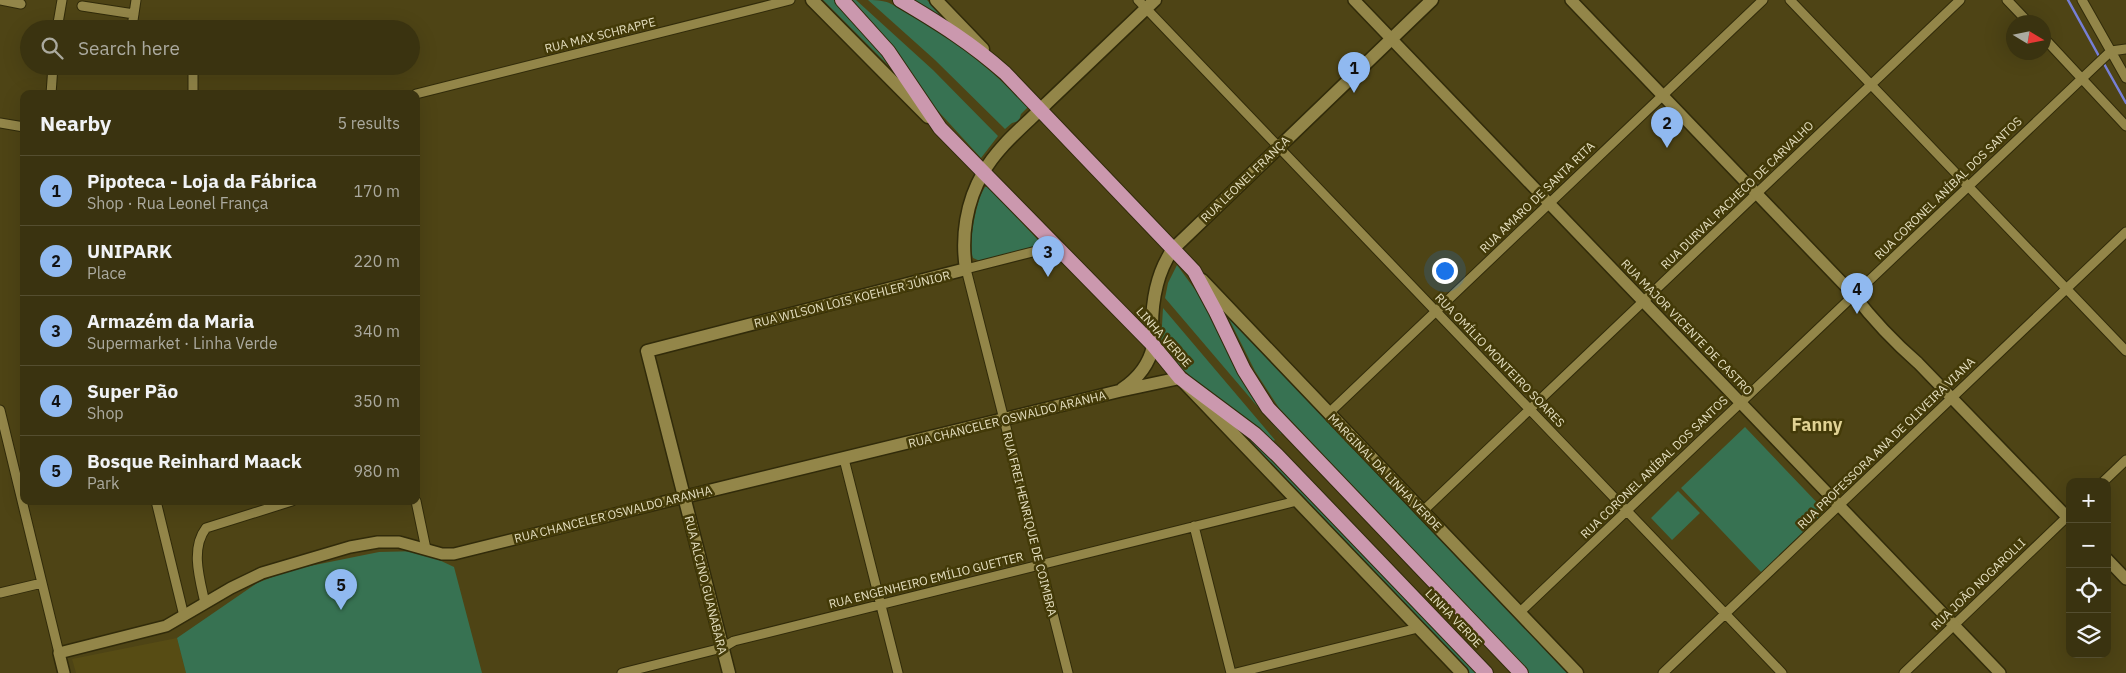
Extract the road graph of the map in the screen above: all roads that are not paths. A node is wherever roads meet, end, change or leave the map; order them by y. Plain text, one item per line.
1 (0, 0) edge
2 (62, 0) edge
3 (136, 0) edge
4 (790, 0) edge
5 (812, 0) edge
6 (842, 0) edge
7 (900, 0) edge
8 (936, 0) edge
9 (1354, 0) edge
10 (1432, 0) edge
11 (1571, 0) edge
12 (1764, 0) edge
13 (1790, 0) edge
14 (1960, 0) edge
15 (2007, 0) edge
16 (2082, 0) edge
17 (1146, 3) edge
18 (21, 4) dead end
19 (82, 6) dead end
20 (134, 14) junction
21 (2021, 15) edge
22 (59, 20) edge
23 (133, 20) edge
24 (1392, 39) junction
25 (2051, 45) edge
26 (2126, 50) edge
27 (2109, 52) junction
28 (1005, 73) junction
29 (52, 75) edge
30 (193, 75) edge
31 (2082, 78) junction
32 (2126, 78) edge
33 (1871, 85) junction
34 (51, 90) edge
35 (193, 90) edge
36 (420, 93) edge
37 (1663, 96) junction
38 (1040, 110) junction
39 (2123, 122) edge
40 (0, 123) edge
41 (20, 126) edge
42 (940, 128) junction
43 (1279, 147) junction
44 (983, 172) junction
45 (1968, 186) junction
46 (1757, 194) junction
47 (1549, 203) junction
48 (2126, 232) edge
49 (1056, 246) junction
50 (1173, 249) junction
51 (966, 269) junction
52 (1194, 271) junction
53 (2066, 289) junction
54 (1854, 295) junction
55 (1643, 302) junction
56 (1436, 311) junction
57 (1153, 345) junction
58 (647, 351) joint
59 (2126, 352) edge
60 (1180, 378) junction
61 (1119, 391) junction
62 (1952, 398) junction
63 (1741, 402) junction
64 (1530, 409) junction
65 (0, 410) edge
66 (1329, 413) junction
67 (1004, 420) junction
68 (844, 458) junction
69 (2126, 460) edge
70 (2107, 478) edge
71 (20, 490) edge
72 (684, 497) junction
73 (1297, 500) junction
74 (24, 505) edge
75 (157, 505) edge
76 (279, 505) edge
77 (417, 505) edge
78 (1839, 505) junction
79 (1423, 511) junction
80 (1627, 511) junction
81 (2066, 514) edge
82 (2066, 520) edge
83 (1194, 526) junction
84 (426, 549) junction
85 (1040, 564) junction
86 (2111, 564) edge
87 (2126, 579) edge
88 (42, 583) junction
89 (0, 593) edge
90 (205, 603) junction
91 (881, 604) junction
92 (1519, 613) junction
93 (1725, 614) junction
94 (184, 616) junction
95 (1954, 625) junction
96 (1418, 628) junction
97 (722, 648) junction
98 (59, 653) junction
99 (650, 670) edge
100 (64, 673) edge
101 (622, 673) edge
102 (729, 673) edge
103 (898, 673) edge
104 (1068, 673) edge
105 (1231, 673) edge
106 (1236, 673) edge
107 (1462, 673) edge
108 (1486, 673) edge
109 (1520, 673) edge
110 (1577, 673) edge
111 (1663, 673) edge
112 (1782, 673) edge
113 (1904, 673) edge
114 (2000, 673) edge

1 - 18 street
2 - 22 street
3 - 20 street
4 - 36 street, RUA MAX SCHRAPPE
5 - 42 main road
6 - 42 highway, LINHA VERDE
7 - 28 highway, LINHA VERDE
8 - 28 main road
9 - 24 street, RUA MAJOR VICENTE DE CASTRO
10 - 24 main road, RUA LEONEL FRANÇA
11 - 37 street
12 - 37 street, RUA AMARO DE SANTA RITA
13 - 33 street
14 - 33 street, RUA DURVAL PACHECO DE CARVALHO
15 - 21 street
16 - 27 street
17 - 38 main road, RUA FREI HENRIQUE DE COIMBRA
17 - 43 street, RUA OMÍLIO MONTEIRO SOARES
19 - 20 street
20 - 23 street
24 - 43 main road, RUA LEONEL FRANÇA
24 - 47 street, RUA MAJOR VICENTE DE CASTRO
25 - 31 street
26 - 27 street
27 - 31 street, RUA CORONEL ANÍBAL DOS SANTOS
27 - 32 street
28 - 38 highway, LINHA VERDE
29 - 34 street
30 - 35 street
31 - 39 street
31 - 45 street, RUA CORONEL ANÍBAL DOS SANTOS
33 - 45 street
33 - 46 street, RUA DURVAL PACHECO DE CARVALHO
37 - 46 street
37 - 47 street, RUA AMARO DE SANTA RITA
38 - 44 main road, RUA FREI HENRIQUE DE COIMBRA
38 - 50 highway, LINHA VERDE
40 - 41 street
42 - 44 highway, LINHA VERDE
43 - 50 main road, RUA LEONEL FRANÇA
43 - 56 street, RUA OMÍLIO MONTEIRO SOARES
44 - 49 highway, LINHA VERDE
44 - 51 main road, RUA FREI HENRIQUE DE COIMBRA
45 - 53 street
45 - 54 street, RUA CORONEL ANÍBAL DOS SANTOS
46 - 54 street
46 - 55 street, RUA DURVAL PACHECO DE CARVALHO
47 - 55 street, RUA MAJOR VICENTE DE CASTRO
47 - 56 street, RUA AMARO DE SANTA RITA
48 - 53 street, RUA PROFESSORA ANA DE OLIVEIRA VIANA
49 - 51 street, RUA WILSON LOIS KOEHLER JÚNIOR
49 - 57 highway, LINHA VERDE
50 - 52 highway, LINHA VERDE
50 - 57 main road, RUA LEONEL FRANÇA
51 - 58 main road, RUA WILSON LOIS KOEHLER JÚNIOR
51 - 67 street, RUA FREI HENRIQUE DE COIMBRA
52 - 66 main road, MARGINAL DA LINHA VERDE
52 - 109 highway, LINHA VERDE
53 - 59 street
53 - 62 street, RUA PROFESSORA ANA DE OLIVEIRA VIANA
54 - 62 street
54 - 63 street, RUA CORONEL ANÍBAL DOS SANTOS
55 - 63 street, RUA MAJOR VICENTE DE CASTRO
55 - 64 street, RUA DURVAL PACHECO DE CARVALHO
56 - 64 street, RUA OMÍLIO MONTEIRO SOARES
56 - 66 street, RUA AMARO DE SANTA RITA
57 - 60 highway, LINHA VERDE
57 - 61 main road, RUA LEONEL FRANÇA
58 - 72 main road, RUA ALCINO GUANABARA
60 - 61 main road, RUA CHANCELER OSWALDO ARANHA
60 - 73 main road
60 - 108 highway, LINHA VERDE
61 - 67 main road, RUA CHANCELER OSWALDO ARANHA
62 - 78 street, RUA PROFESSORA ANA DE OLIVEIRA VIANA
62 - 81 street
63 - 78 street, RUA MAJOR VICENTE DE CASTRO
63 - 80 street, RUA CORONEL ANÍBAL DOS SANTOS
64 - 79 street, RUA DURVAL PACHECO DE CARVALHO
64 - 80 street, RUA OMÍLIO MONTEIRO SOARES
65 - 71 street
66 - 79 main road, MARGINAL DA LINHA VERDE
67 - 68 main road, RUA CHANCELER OSWALDO ARANHA
67 - 85 street, RUA FREI HENRIQUE DE COIMBRA
68 - 72 main road, RUA CHANCELER OSWALDO ARANHA
68 - 91 street
69 - 70 street
72 - 84 street, RUA CHANCELER OSWALDO ARANHA
72 - 97 main road, RUA ALCINO GUANABARA
73 - 83 street, RUA ENGENHEIRO EMÍLIO GUETTER
73 - 96 main road
74 - 88 street
75 - 94 street
76 - 90 street
77 - 84 street
78 - 93 street, RUA PROFESSORA ANA DE OLIVEIRA VIANA
78 - 95 street, RUA MAJOR VICENTE DE CASTRO
79 - 92 main road, MARGINAL DA LINHA VERDE
80 - 92 street, RUA CORONEL ANÍBAL DOS SANTOS
80 - 93 street, RUA OMÍLIO MONTEIRO SOARES
82 - 95 street, RUA JOÃO NOGAROLLI
83 - 85 street, RUA ENGENHEIRO EMÍLIO GUETTER
83 - 105 street
84 - 90 street, RUA CHANCELER OSWALDO ARANHA
85 - 91 street, RUA ENGENHEIRO EMÍLIO GUETTER
85 - 104 street, RUA FREI HENRIQUE DE COIMBRA
86 - 87 street
88 - 89 street
88 - 98 street
90 - 94 street, RUA CHANCELER OSWALDO ARANHA
91 - 97 street, RUA ENGENHEIRO EMÍLIO GUETTER
91 - 103 street
92 - 110 main road, MARGINAL DA LINHA VERDE
93 - 111 street, RUA PROFESSORA ANA DE OLIVEIRA VIANA
93 - 112 street, RUA OMÍLIO MONTEIRO SOARES
94 - 98 street, RUA CHANCELER OSWALDO ARANHA
95 - 113 street, RUA JOÃO NOGAROLLI
95 - 114 street, RUA MAJOR VICENTE DE CASTRO
96 - 106 street
96 - 107 main road
97 - 99 street, RUA ENGENHEIRO EMÍLIO GUETTER
97 - 102 main road, RUA ALCINO GUANABARA
98 - 100 street
99 - 101 street, RUA ENGENHEIRO EMÍLIO GUETTER

